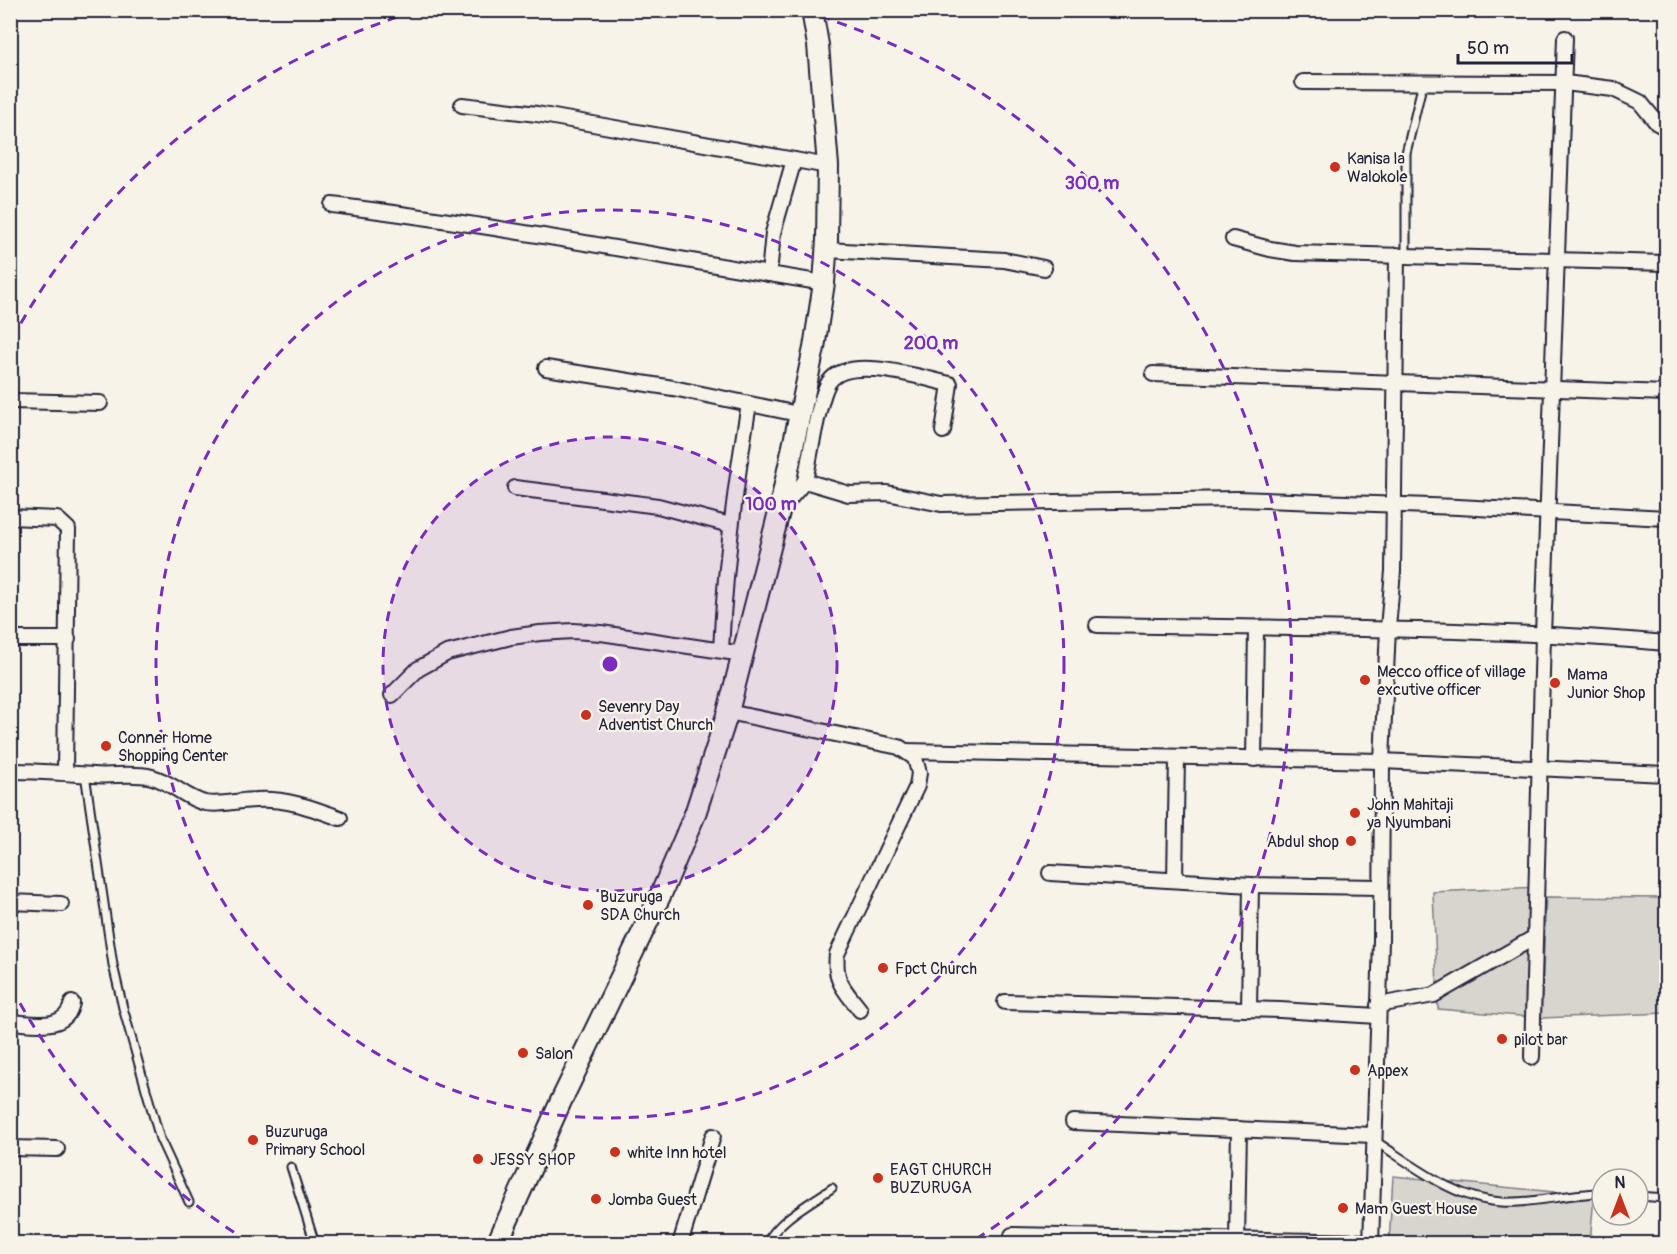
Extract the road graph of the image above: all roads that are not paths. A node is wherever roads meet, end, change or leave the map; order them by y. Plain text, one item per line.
1 (812, 10) edge
2 (1565, 38) dead end
3 (1303, 82) dead end
4 (1423, 82) junction
5 (1565, 83) junction
6 (462, 105) dead end
7 (1666, 128) edge
8 (794, 160) junction
9 (828, 166) junction
10 (332, 205) dead end
11 (1233, 239) dead end
12 (827, 250) junction
13 (1401, 255) junction
14 (1557, 259) junction
15 (1666, 263) edge
16 (1044, 268) dead end
17 (769, 274) junction
18 (824, 283) junction
19 (546, 368) dead end
20 (1153, 374) dead end
21 (1398, 384) junction
22 (1552, 389) junction
23 (1666, 393) edge
24 (10, 401) edge
25 (100, 403) dead end
26 (749, 404) junction
27 (798, 414) junction
28 (943, 430) dead end
29 (805, 481) junction
30 (515, 488) dead end
31 (1395, 505) junction
32 (779, 512) junction
33 (1549, 512) junction
34 (10, 518) edge
35 (1666, 518) edge
36 (730, 525) junction
37 (1097, 625) dead end
38 (1388, 628) junction
39 (1256, 629) junction
40 (1543, 635) junction
41 (10, 639) edge
42 (68, 639) junction
43 (1666, 643) edge
44 (721, 651) junction
45 (742, 654) junction
46 (392, 695) dead end
47 (728, 712) junction
48 (905, 751) junction
49 (1177, 758) junction
50 (1254, 759) junction
51 (1382, 761) junction
52 (1539, 766) junction
53 (10, 771) edge
54 (65, 771) junction
55 (85, 774) junction
56 (1666, 774) edge
57 (340, 818) dead end
58 (1050, 873) dead end
59 (1175, 880) junction
60 (1251, 885) junction
61 (1380, 887) junction
62 (10, 902) edge
63 (61, 904) dead end
64 (1535, 938) junction
65 (1005, 1002) dead end
66 (72, 1003) dead end
67 (1249, 1009) junction
68 (860, 1010) dead end
69 (1378, 1010) junction
70 (10, 1022) edge
71 (1532, 1057) dead end
72 (1073, 1122) dead end
73 (1239, 1130) junction
74 (713, 1136) dead end
75 (1373, 1137) junction
76 (10, 1148) edge
77 (57, 1149) dead end
78 (291, 1167) dead end
79 (832, 1188) dead end
80 (1590, 1193) edge
81 (1650, 1197) edge
82 (1666, 1198) edge
83 (189, 1202) dead end
84 (1012, 1235) dead end
85 (1237, 1240) junction
86 (1218, 1241) edge
87 (1371, 1243) edge
88 (315, 1244) edge
89 (497, 1244) edge
90 (680, 1244) edge
91 (766, 1244) edge

1 - 9 main road
2 - 5 street
3 - 4 street
4 - 5 street
4 - 13 lane
5 - 7 street
5 - 14 street
6 - 8 street
8 - 9 street
8 - 17 street
9 - 12 main road
10 - 17 street
11 - 13 street
12 - 16 street
12 - 18 main road
13 - 14 street
13 - 21 street
14 - 15 street
14 - 22 street
17 - 18 street
18 - 27 main road
19 - 26 street
20 - 21 street
21 - 22 street
21 - 31 street
22 - 23 street
22 - 33 street
24 - 25 street
26 - 27 street
26 - 36 street
27 - 32 main road
28 - 29 street
29 - 31 street
29 - 32 street
30 - 36 street
31 - 33 street
31 - 38 street
32 - 45 main road
33 - 35 street
33 - 40 street
34 - 42 street
36 - 44 street
37 - 39 street
38 - 39 street
38 - 40 street
38 - 51 street
39 - 50 street
40 - 43 street
40 - 52 street
41 - 42 street
42 - 54 street
44 - 45 street
44 - 46 street
45 - 47 main road
47 - 48 street
47 - 89 main road
48 - 49 street
48 - 68 street
49 - 50 street
49 - 59 street
50 - 51 street
51 - 52 street
51 - 61 street
52 - 56 street
52 - 64 street
53 - 54 street
54 - 55 street
55 - 57 street
55 - 83 lane
58 - 59 street
59 - 60 street
60 - 61 street
60 - 67 street
61 - 69 street
62 - 63 street
64 - 69 street
64 - 71 street
65 - 67 street
66 - 70 street
67 - 69 street
69 - 75 street
72 - 73 street
73 - 75 street
73 - 85 street
74 - 90 street
75 - 80 lane
75 - 87 street
76 - 77 street
78 - 88 lane
79 - 91 lane
81 - 82 lane
84 - 86 street
85 - 86 street
85 - 87 street

